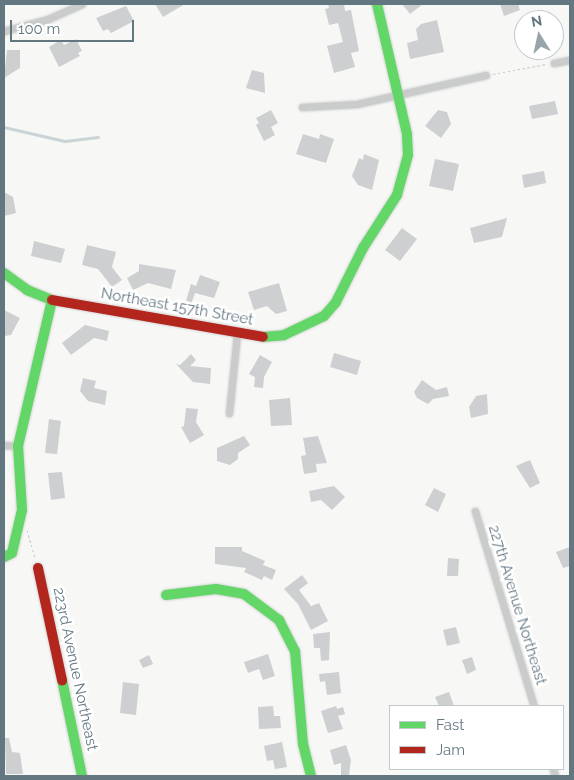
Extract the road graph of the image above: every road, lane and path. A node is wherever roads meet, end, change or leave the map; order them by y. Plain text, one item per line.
1 (82, 4) edge
2 (377, 4) edge
3 (4, 31) edge
4 (570, 60) edge
5 (554, 62) joint
6 (486, 75) joint
7 (399, 95) junction
8 (302, 107) dead end
9 (4, 273) edge
10 (52, 300) junction
11 (237, 334) junction
12 (229, 413) dead end
13 (4, 445) edge
14 (18, 446) junction
15 (475, 511) dead end
16 (26, 526) dead end
17 (4, 557) edge
18 (38, 568) joint
19 (166, 595) dead end
20 (534, 705) edge
21 (82, 776) edge
22 (311, 776) edge

1 - 3 street
2 - 7 street
4 - 5 street
5 - 6 path
6 - 7 street
7 - 8 street
7 - 11 street, Northeast 157th Street
9 - 10 street
10 - 11 street, Northeast 157th Street
10 - 14 street
11 - 12 street
13 - 14 street
14 - 17 street
15 - 20 street, 227th Avenue Northeast
16 - 18 path
18 - 21 street, 223rd Avenue Northeast
19 - 22 street

